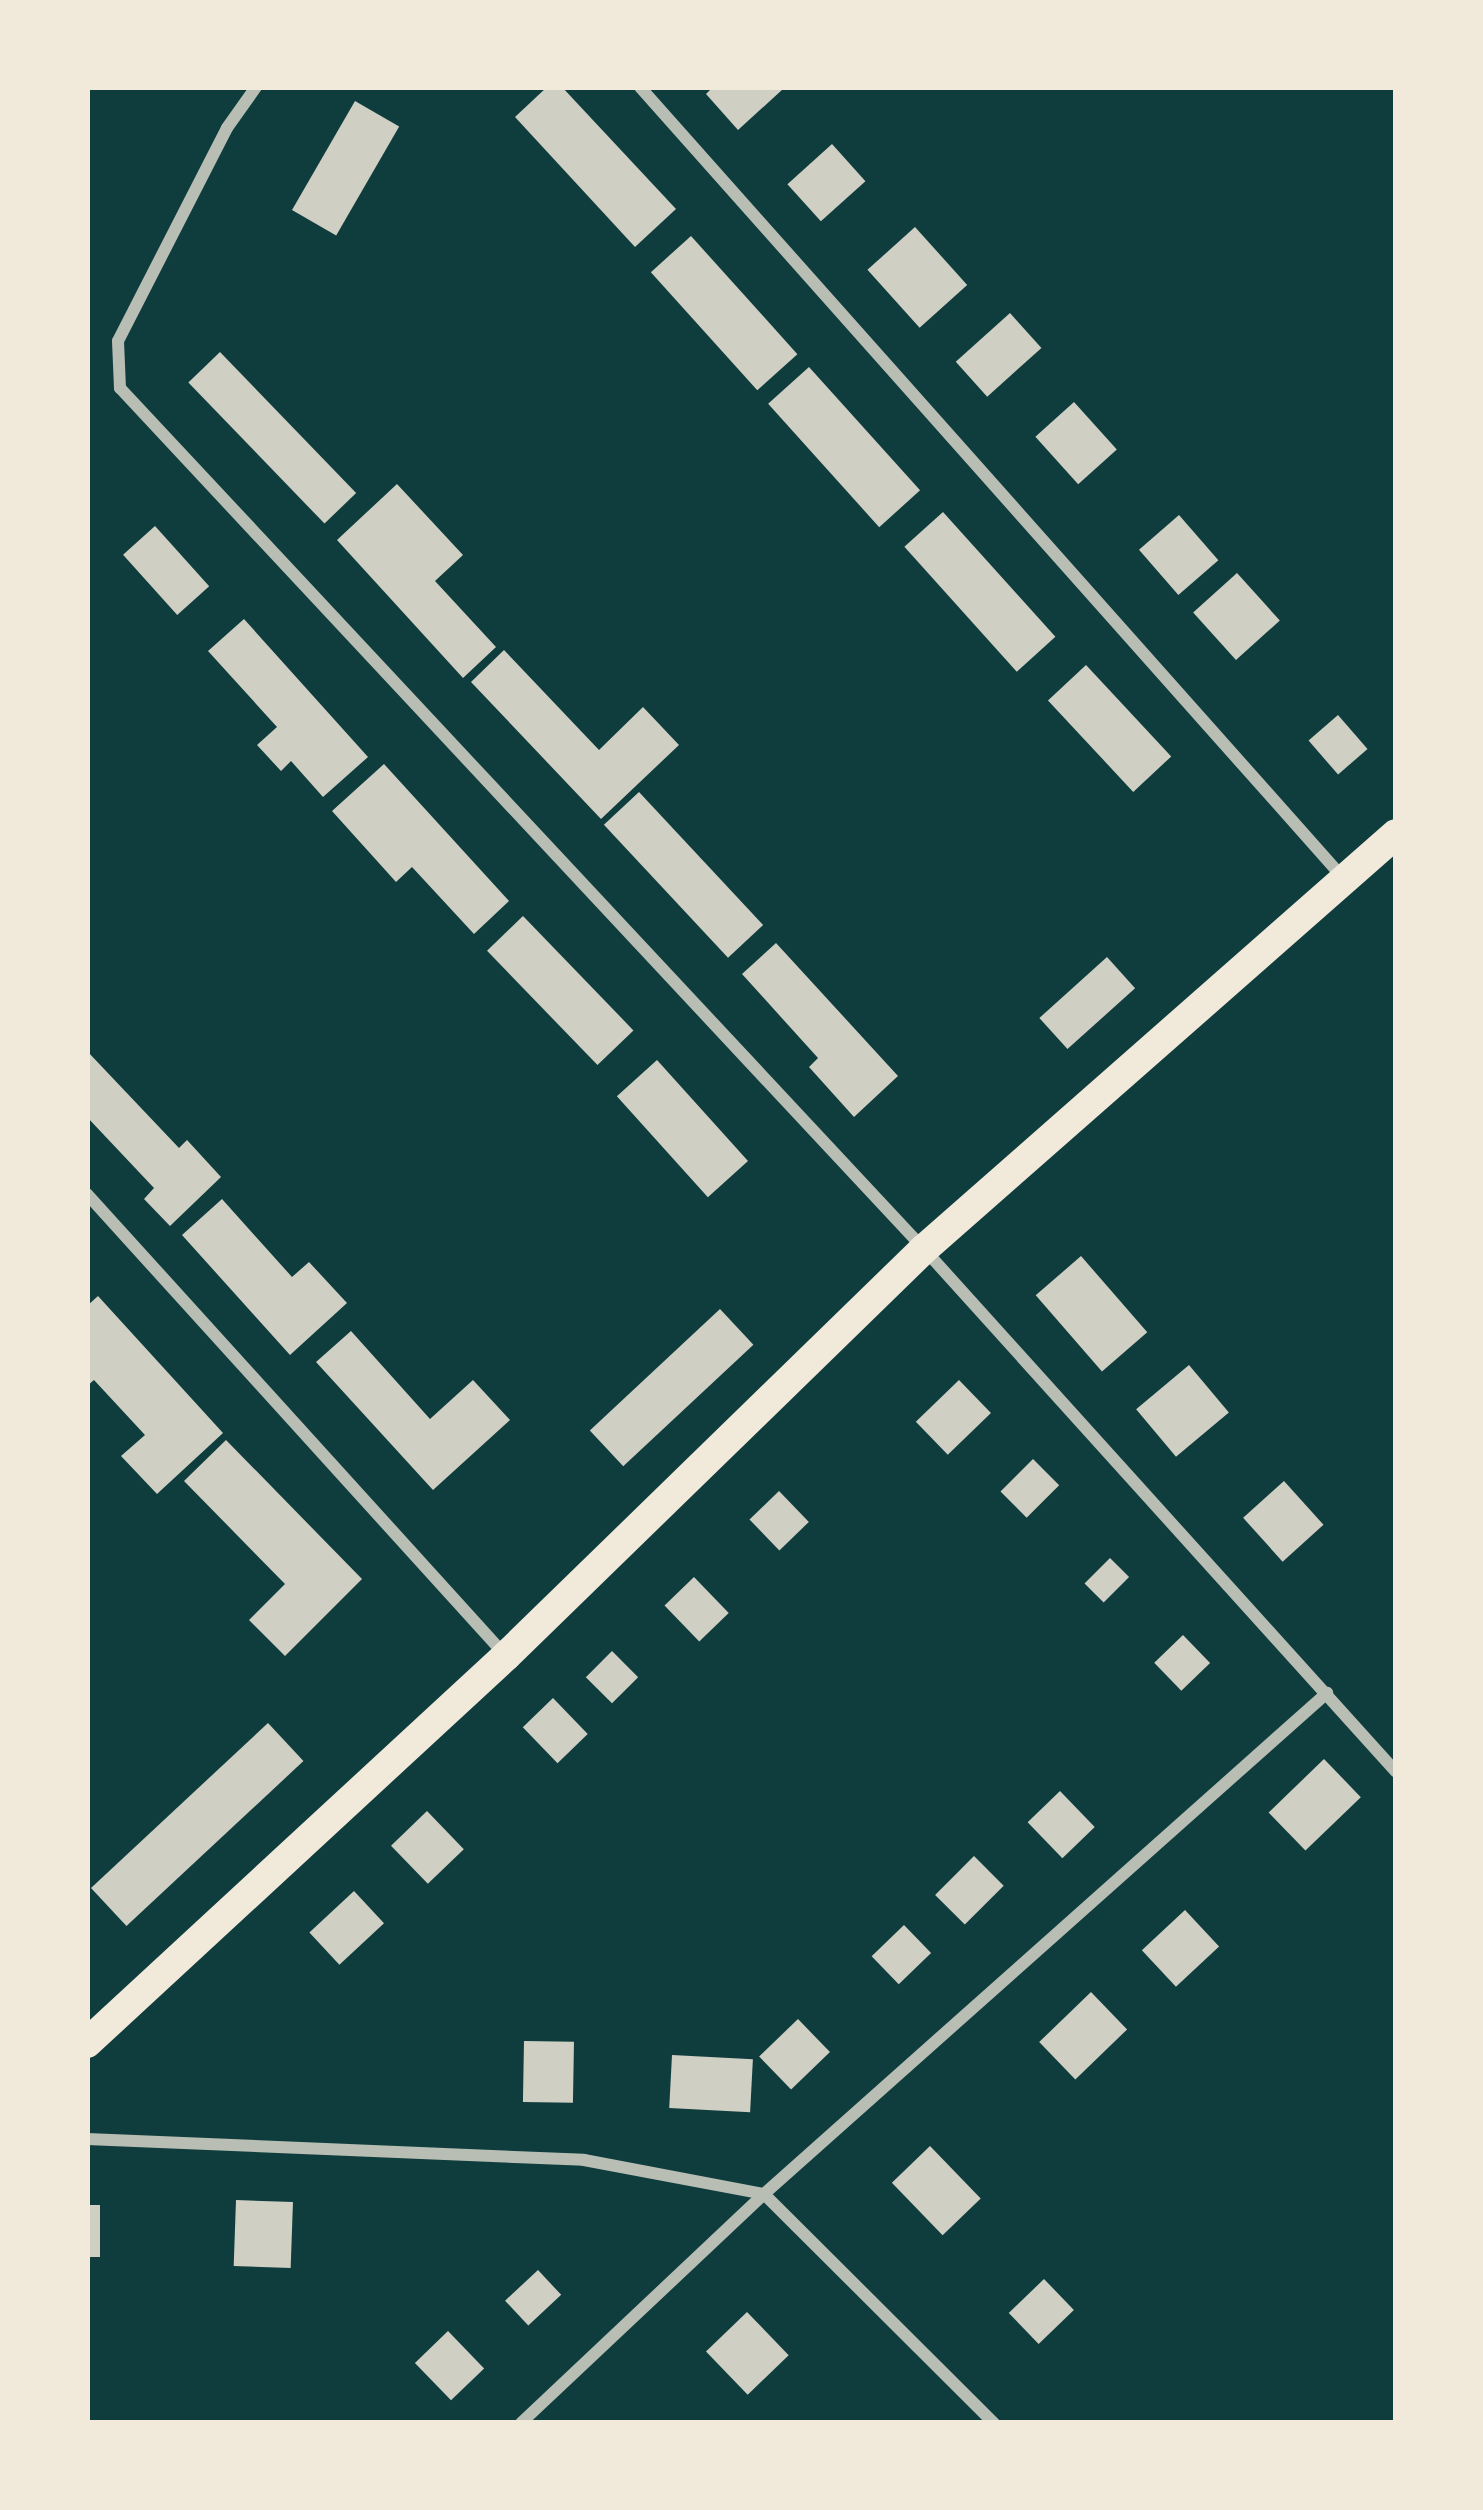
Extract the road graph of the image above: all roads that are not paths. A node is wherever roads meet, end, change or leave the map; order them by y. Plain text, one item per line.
1 (256, 87) edge
2 (640, 87) edge
3 (1396, 834) edge
4 (1346, 881) junction
5 (87, 1194) edge
6 (924, 1250) junction
7 (506, 1656) junction
8 (1327, 1693) junction
9 (1396, 1772) edge
10 (87, 2042) edge
11 (87, 2139) edge
12 (764, 2194) junction
13 (520, 2423) edge
14 (994, 2423) edge

1 - 6 street
2 - 4 street
3 - 4 main road
4 - 6 main road
5 - 7 street
6 - 7 main road
6 - 8 street
7 - 10 main road
8 - 9 street
8 - 12 street
11 - 12 street
12 - 13 street
12 - 14 street

